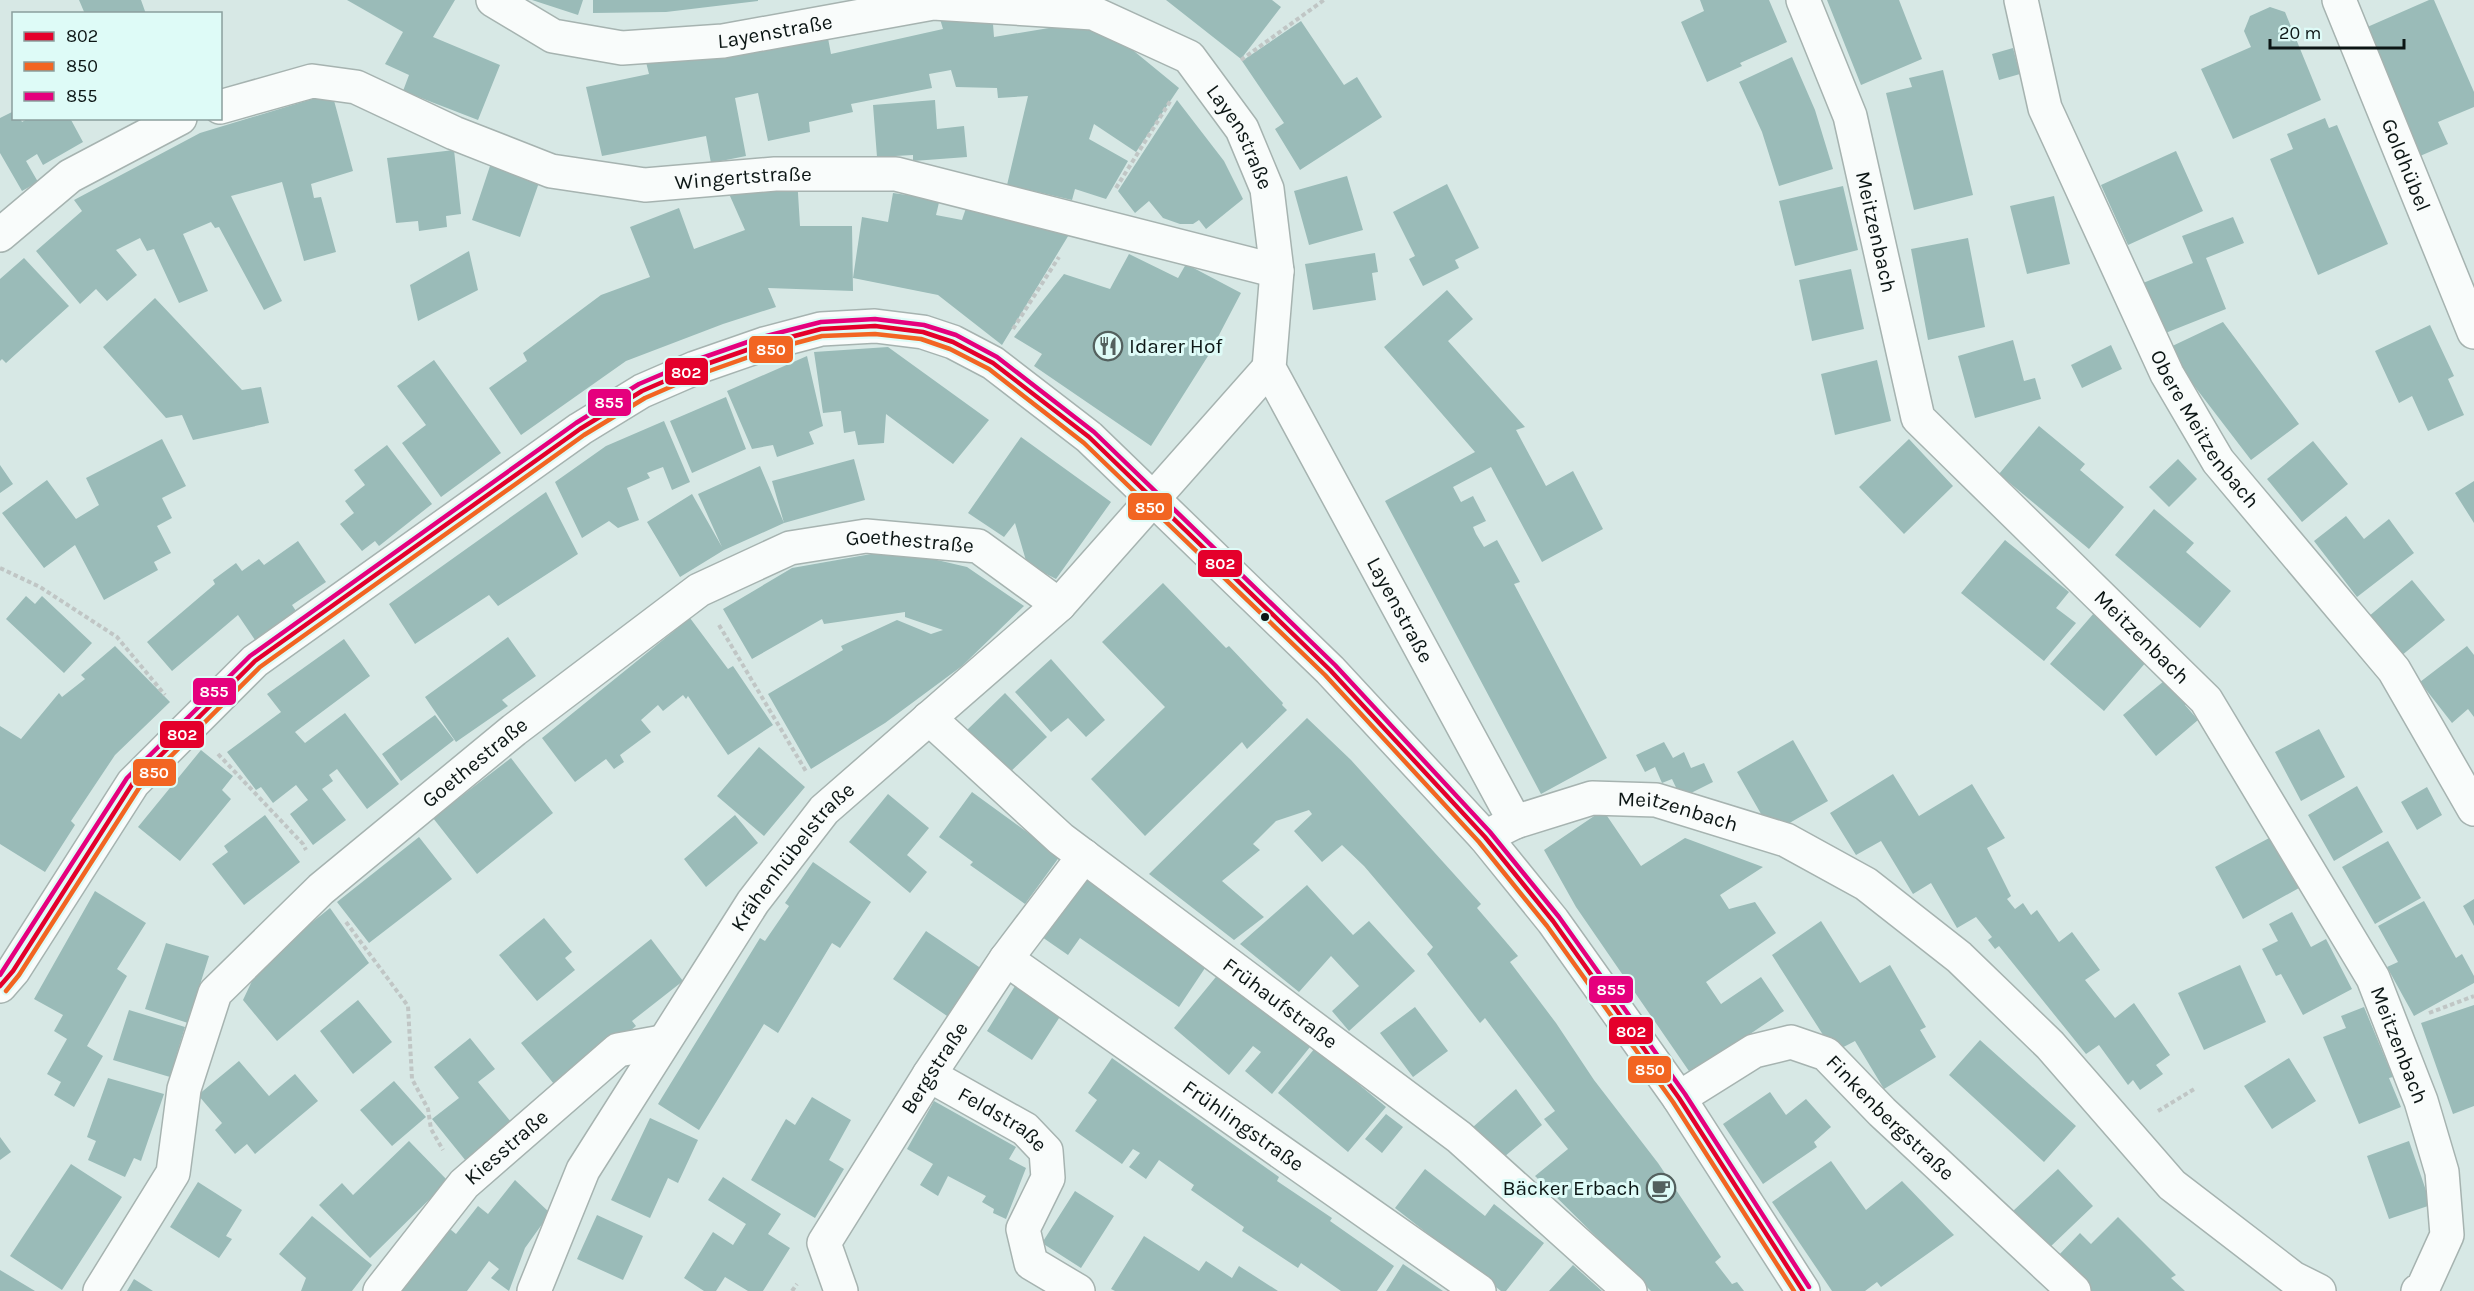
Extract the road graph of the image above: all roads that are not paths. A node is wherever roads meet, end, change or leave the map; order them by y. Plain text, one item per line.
1 (494, 0) edge
2 (1803, 0) edge
3 (2020, 0) edge
4 (2339, 0) edge
5 (222, 106) edge
6 (176, 120) edge
7 (0, 234) edge
8 (1277, 271) junction
9 (2474, 332) edge
10 (1269, 368) junction
11 (1153, 498) junction
12 (1059, 604) junction
13 (929, 718) junction
14 (2474, 809) edge
15 (1515, 822) junction
16 (1485, 837) junction
17 (1084, 856) junction
18 (1006, 959) junction
19 (0, 986) edge
20 (662, 1042) junction
21 (929, 1075) junction
22 (1679, 1098) junction
23 (100, 1291) edge
24 (380, 1291) edge
25 (534, 1291) edge
26 (841, 1291) edge
27 (1078, 1291) edge
28 (1479, 1291) edge
29 (1630, 1291) edge
30 (1803, 1291) edge
31 (2074, 1291) edge
32 (2319, 1291) edge
33 (2418, 1291) edge

1 - 8 street, Layenstraße
2 - 33 street, Meitzenbach
3 - 14 street, Obere Meitzenbach
4 - 9 street, Goldhübel
5 - 8 street, Wingertstraße
6 - 7 street
8 - 10 street, Layenstraße
10 - 11 street
10 - 15 street, Layenstraße
11 - 12 street, Krähenhübelstraße
11 - 16 street
11 - 19 street
12 - 13 street, Krähenhübelstraße
12 - 23 street, Goethestraße
13 - 17 street, Frühaufstraße
13 - 20 street, Krähenhübelstraße
15 - 16 street
15 - 32 street, Meitzenbach
16 - 22 street
17 - 18 street, Bergstraße
17 - 29 street, Frühaufstraße
18 - 21 street, Bergstraße
18 - 28 street, Frühlingstraße
20 - 24 street, Kiesstraße
20 - 25 street, Krähenhübelstraße
21 - 26 street, Bergstraße
21 - 27 street, Feldstraße
22 - 30 street
22 - 31 street, Finkenbergstraße

